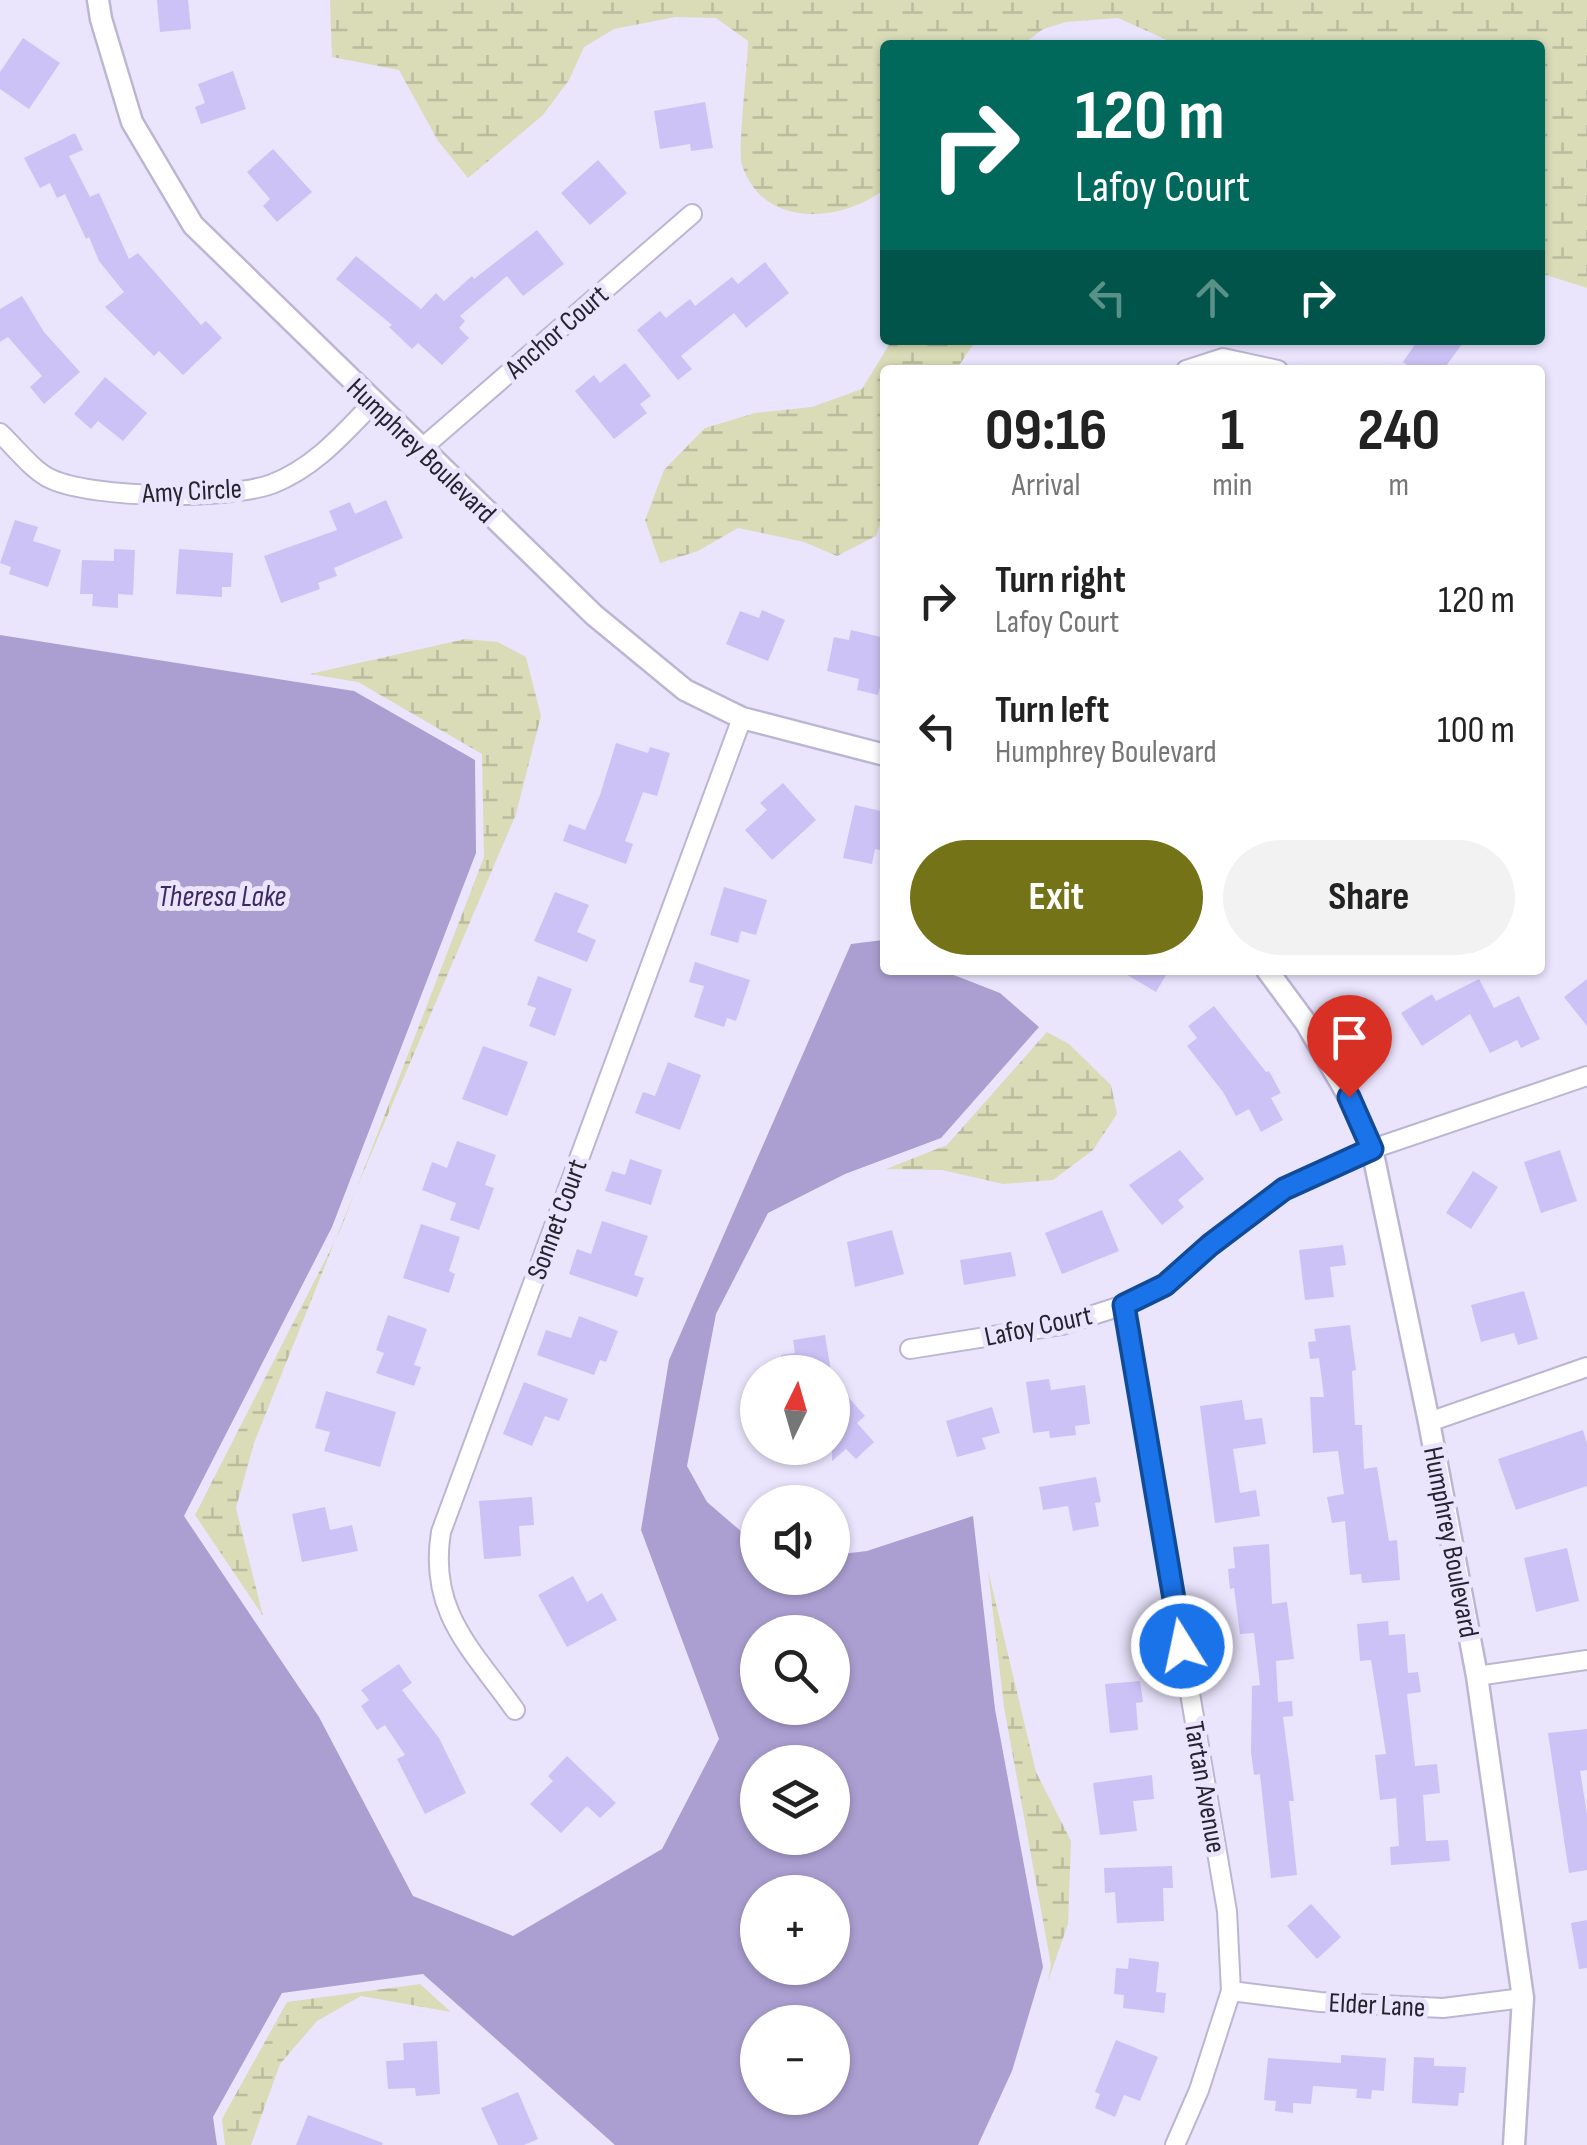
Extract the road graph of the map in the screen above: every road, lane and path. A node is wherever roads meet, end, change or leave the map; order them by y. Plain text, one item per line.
1 (98, 0) edge
2 (692, 214) dead end
3 (1202, 365) edge
4 (1256, 365) edge
5 (373, 403) junction
6 (0, 433) edge
7 (421, 448) junction
8 (742, 718) junction
9 (880, 754) edge
10 (1272, 975) edge
11 (1587, 1076) edge
12 (1372, 1149) junction
13 (1124, 1305) junction
14 (910, 1349) dead end
15 (1587, 1366) edge
16 (1429, 1422) junction
17 (1587, 1660) edge
18 (1477, 1676) junction
19 (516, 1710) dead end
20 (1231, 1991) junction
21 (1524, 1998) junction
22 (1175, 2145) edge
23 (1514, 2145) edge

1 - 5 street, Humphrey Boulevard
2 - 7 street, Anchor Court
3 - 4 street
5 - 6 street, Amy Circle
5 - 7 street, Humphrey Boulevard
7 - 8 street, Humphrey Boulevard
8 - 9 street, Humphrey Boulevard
8 - 19 street, Sonnet Court
10 - 12 street, Humphrey Boulevard
11 - 12 street, Lafoy Court
12 - 13 street, Lafoy Court
12 - 16 street, Humphrey Boulevard
13 - 14 street, Lafoy Court
13 - 20 street, Tartan Avenue
15 - 16 street
16 - 18 street, Humphrey Boulevard
17 - 18 street
18 - 21 street, Humphrey Boulevard
20 - 21 street, Elder Lane
20 - 22 street, Tartan Avenue
21 - 23 street, Humphrey Boulevard

